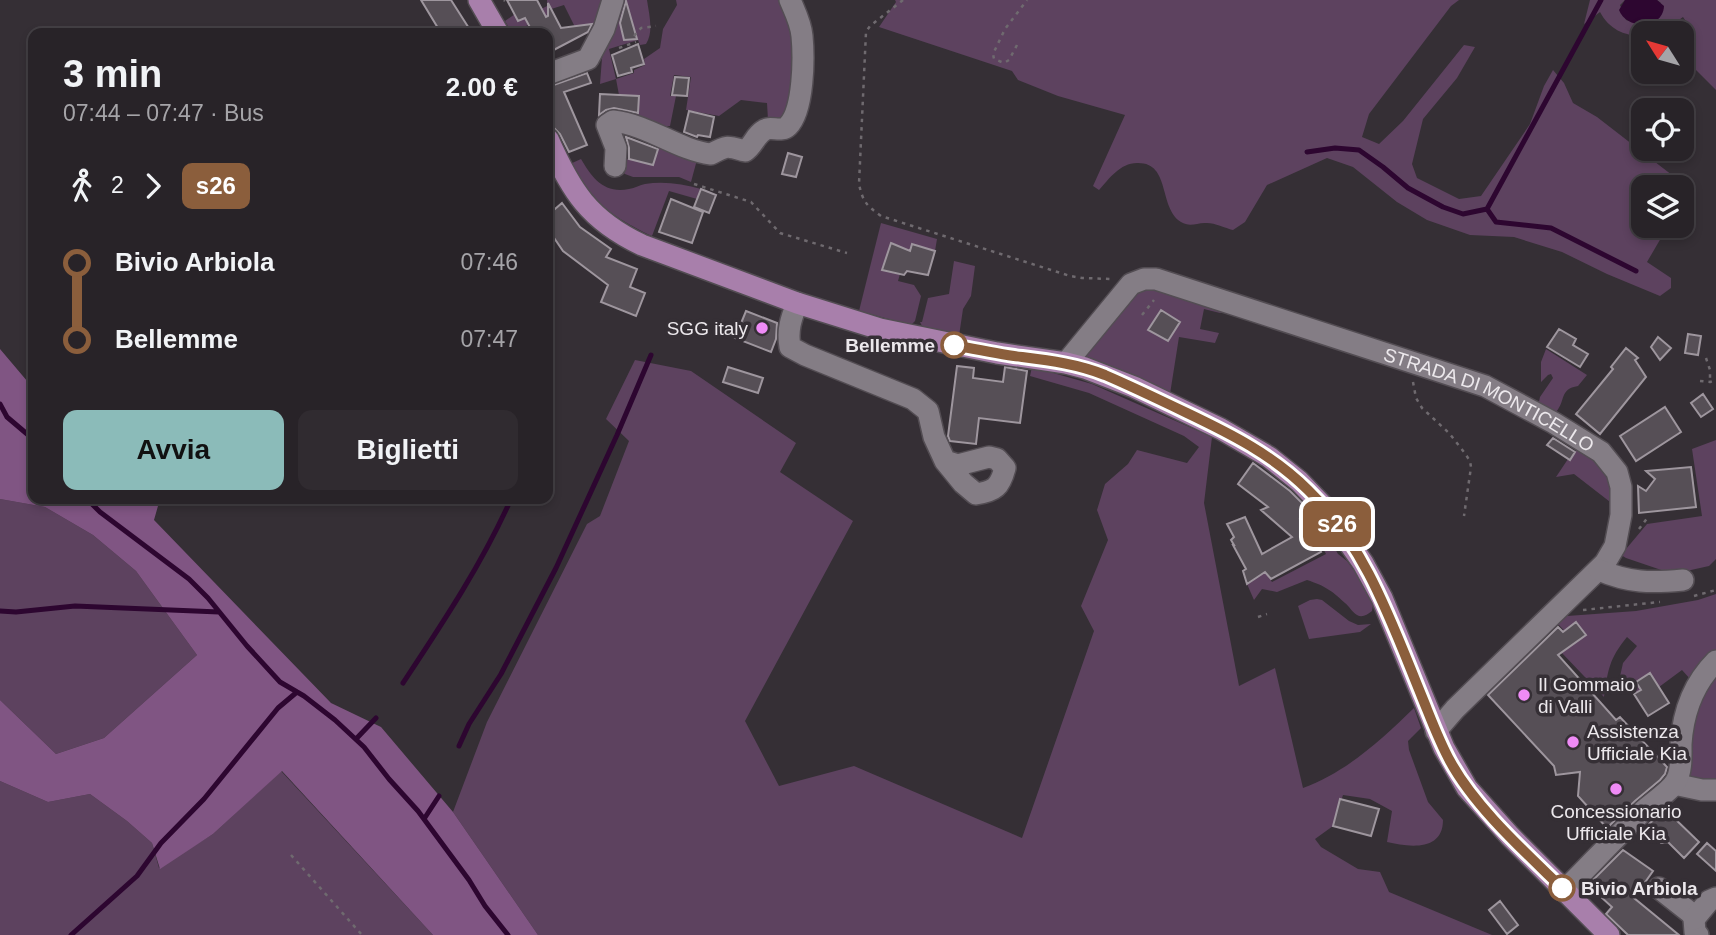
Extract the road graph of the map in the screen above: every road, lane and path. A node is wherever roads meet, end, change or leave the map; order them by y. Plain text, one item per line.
1 (479, 0) edge
2 (613, 0) edge
3 (790, 0) edge
4 (903, 0) edge
5 (1027, 0) edge
6 (656, 26) dead end
7 (495, 28) edge
8 (633, 30) dead end
9 (635, 36) junction
10 (1017, 45) dead end
11 (619, 48) dead end
12 (553, 72) edge
13 (553, 150) edge
14 (614, 166) dead end
15 (694, 184) dead end
16 (847, 253) dead end
17 (1131, 284) junction
18 (797, 303) junction
19 (1149, 306) dead end
20 (1142, 315) dead end
21 (1706, 358) dead end
22 (1409, 362) junction
23 (1066, 363) junction
24 (1716, 380) edge
25 (1700, 382) dead end
26 (1710, 382) junction
27 (945, 461) dead end
28 (1464, 516) dead end
29 (1648, 517) dead end
30 (1643, 524) dead end
31 (1599, 570) junction
32 (1685, 589) joint
33 (1716, 590) edge
34 (1661, 601) dead end
35 (1555, 612) junction
36 (1267, 614) dead end
37 (1258, 617) dead end
38 (1716, 661) edge
39 (1436, 731) junction
40 (1674, 784) junction
41 (1716, 790) edge
42 (291, 855) dead end
43 (1659, 888) dead end
44 (1564, 891) junction
45 (1716, 898) edge
46 (1696, 927) edge
47 (362, 935) edge
48 (1609, 935) edge

1 - 7 main road
2 - 12 street
3 - 14 street
4 - 17 path
5 - 10 path
6 - 9 path
8 - 9 path
9 - 11 path
13 - 18 main road
15 - 16 path
17 - 22 street, STRADA DI MONTICELLO
17 - 23 street
18 - 23 main road
18 - 27 street
19 - 20 path
21 - 26 path
22 - 28 path
22 - 31 street, STRADA DI MONTICELLO
23 - 39 main road
24 - 26 path
25 - 26 path
29 - 30 path
31 - 32 street
31 - 35 street, STRADA DI MONTICELLO
32 - 33 path
34 - 35 path
35 - 39 street, STRADA DI MONTICELLO
36 - 37 path
38 - 40 street
39 - 44 main road
40 - 41 street
40 - 44 street
42 - 47 path
43 - 46 street
44 - 48 main road
45 - 46 street

